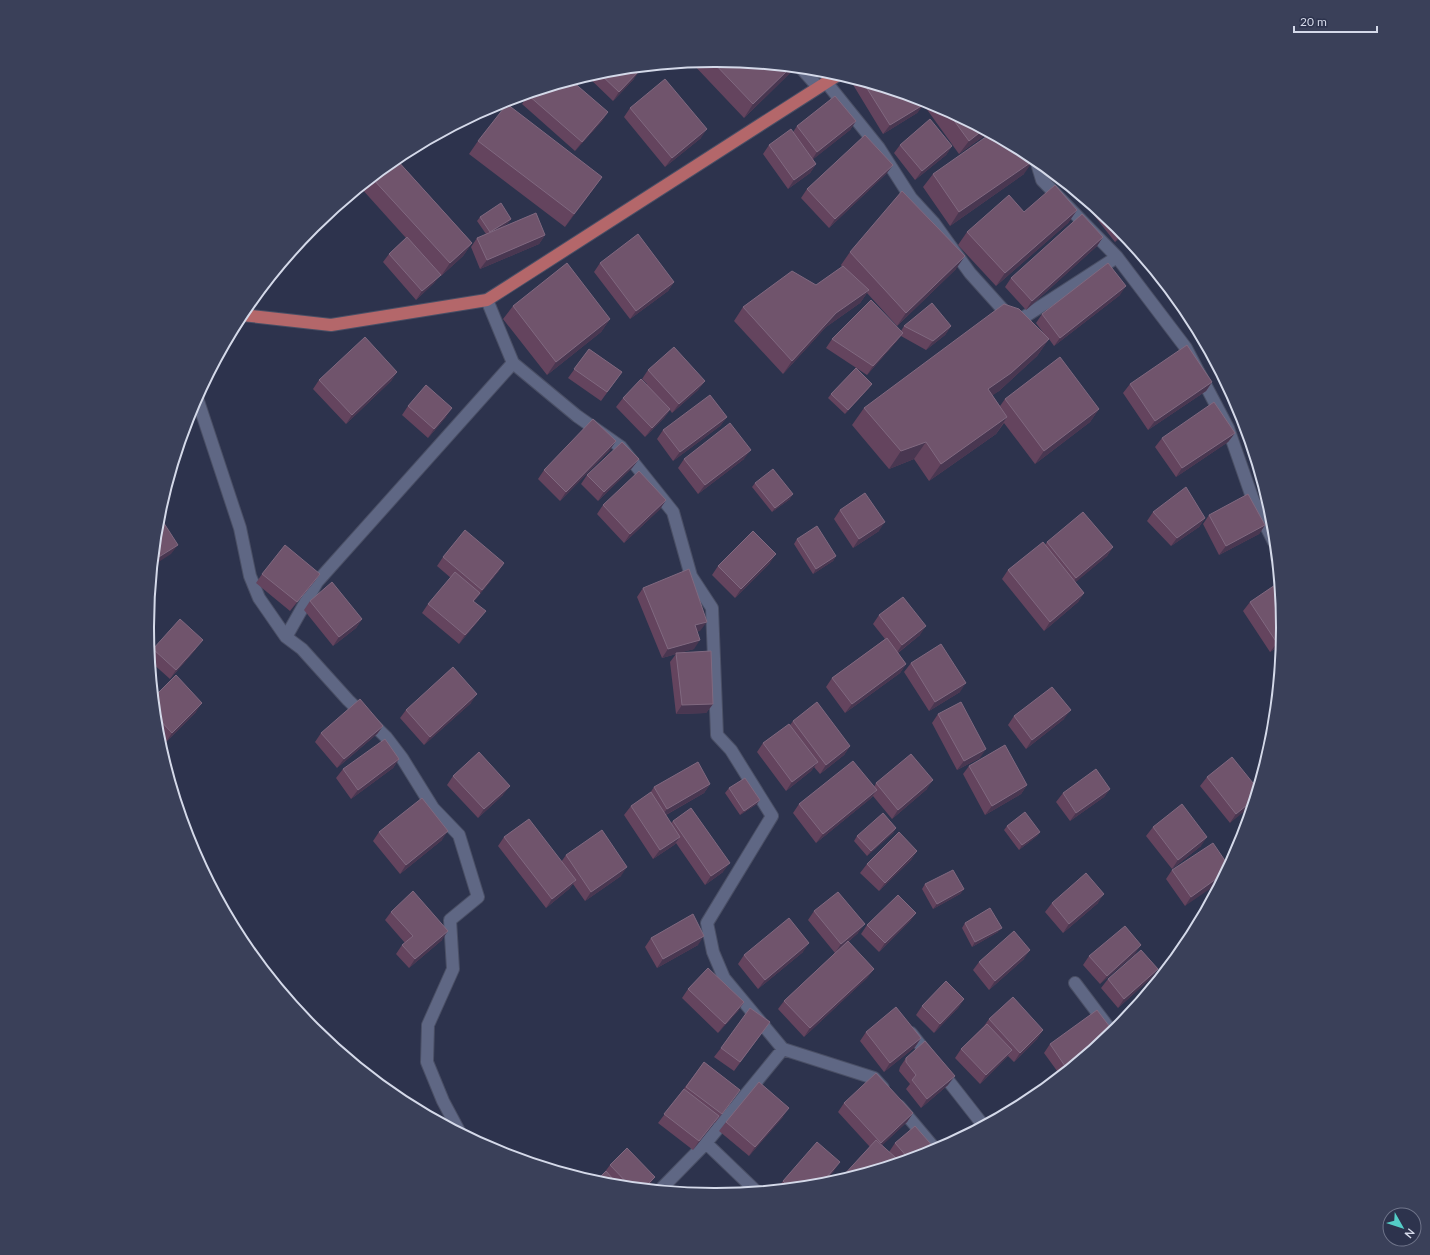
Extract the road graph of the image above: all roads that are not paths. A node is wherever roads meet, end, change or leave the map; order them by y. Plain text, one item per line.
1 (810, 76) edge
2 (830, 79) edge
3 (822, 85) junction
4 (1039, 171) edge
5 (1117, 257) junction
6 (487, 300) junction
7 (249, 316) edge
8 (513, 363) junction
9 (200, 407) edge
10 (1266, 527) edge
11 (286, 637) junction
12 (1075, 983) dead end
13 (1108, 1027) edge
14 (911, 1033) edge
15 (783, 1050) junction
16 (980, 1121) edge
17 (455, 1124) edge
18 (706, 1143) junction
19 (931, 1144) edge
20 (664, 1185) edge
21 (752, 1187) edge

1 - 3 street
2 - 3 main road
3 - 5 street
3 - 6 main road
4 - 5 street
5 - 10 street
6 - 7 main road
6 - 8 street
8 - 11 street
8 - 15 street
9 - 11 street
11 - 17 street
12 - 13 street
14 - 16 street
15 - 18 street
15 - 19 street
18 - 20 street
18 - 21 street

